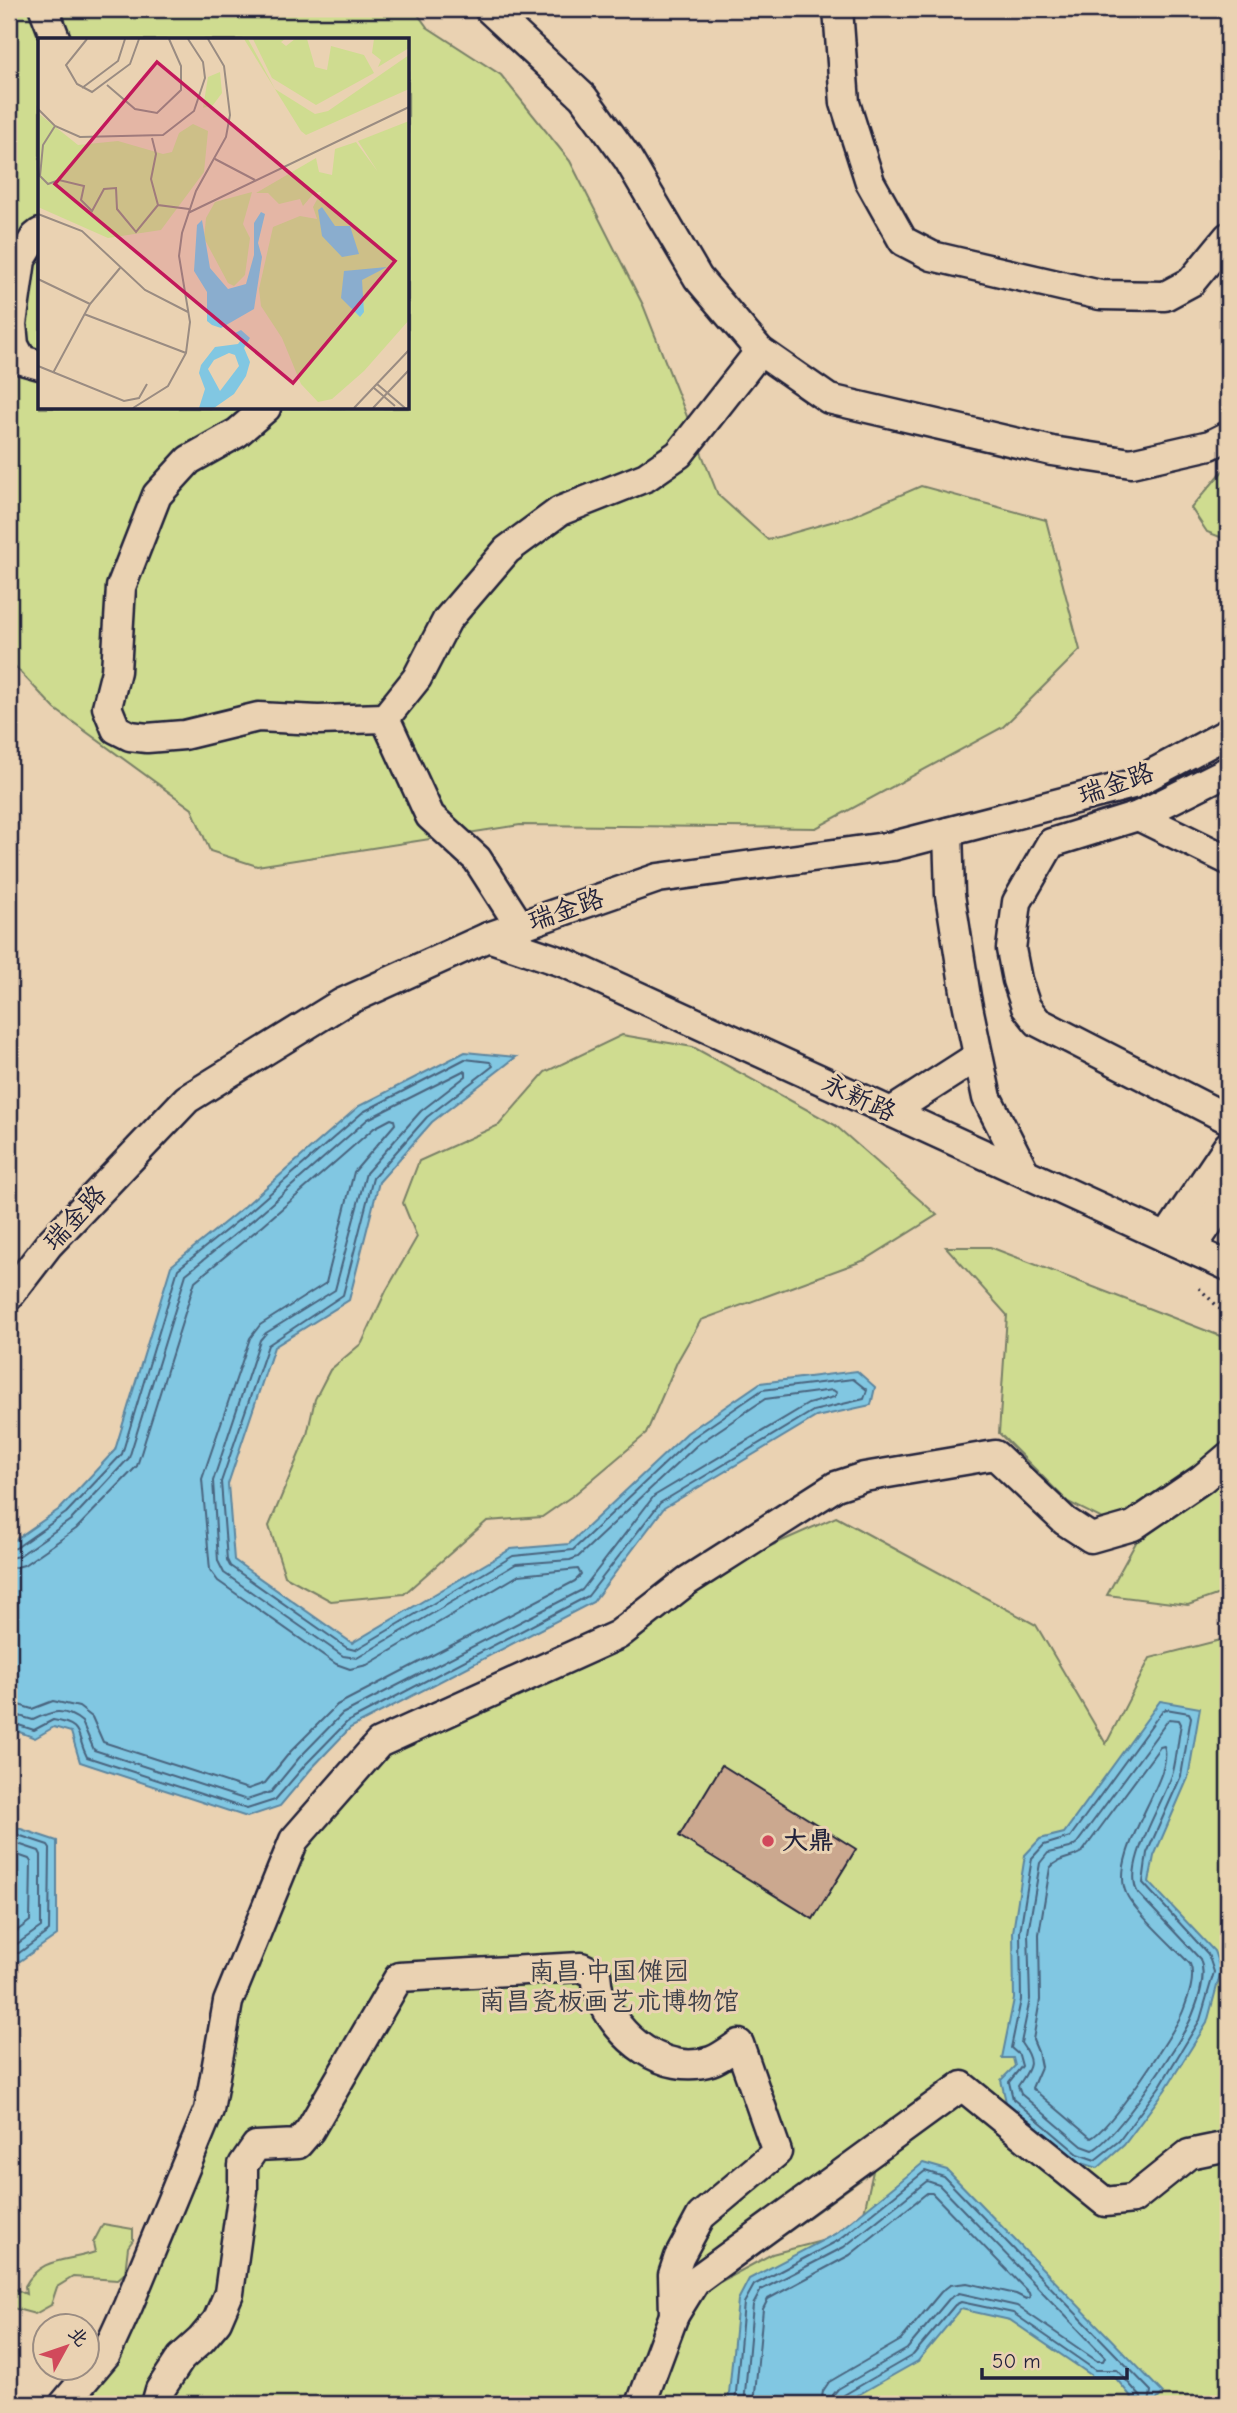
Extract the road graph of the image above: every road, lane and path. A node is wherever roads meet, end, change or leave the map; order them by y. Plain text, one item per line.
1 (44, 9) edge
2 (489, 9) edge
3 (838, 9) edge
4 (55, 38) edge
5 (38, 235) edge
6 (1228, 237) edge
7 (760, 351) junction
8 (38, 364) edge
9 (264, 410) edge
10 (1228, 436) edge
11 (384, 718) junction
12 (1228, 733) edge
13 (1228, 771) edge
14 (1138, 816) junction
15 (948, 832) junction
16 (1228, 860) edge
17 (520, 926) junction
18 (488, 937) junction
19 (978, 1056) junction
20 (891, 1112) junction
21 (1228, 1119) edge
22 (1228, 1146) edge
23 (1025, 1173) junction
24 (1228, 1195) edge
25 (1179, 1244) junction
26 (1228, 1266) edge
27 (1199, 1289) dead end
28 (9, 1296) edge
29 (1228, 1317) edge
30 (1228, 1457) edge
31 (1228, 2146) edge
32 (674, 2315) junction
33 (64, 2404) edge
34 (156, 2404) edge
35 (640, 2404) edge

1 - 4 street
2 - 7 street
3 - 6 street
5 - 8 street
7 - 10 street
7 - 11 street
9 - 11 street
11 - 17 street
12 - 15 street, 瑞金路
13 - 14 street
14 - 16 street
14 - 21 street
15 - 17 street, 瑞金路
15 - 19 street
17 - 18 street, 瑞金路
18 - 20 street, 永新路
18 - 28 street, 瑞金路
19 - 20 street
19 - 23 street
20 - 23 street, 永新路
22 - 25 street
23 - 25 street, 永新路
24 - 25 street
25 - 26 street, 永新路
27 - 29 path
30 - 33 street
31 - 32 street
32 - 34 street
32 - 35 street

